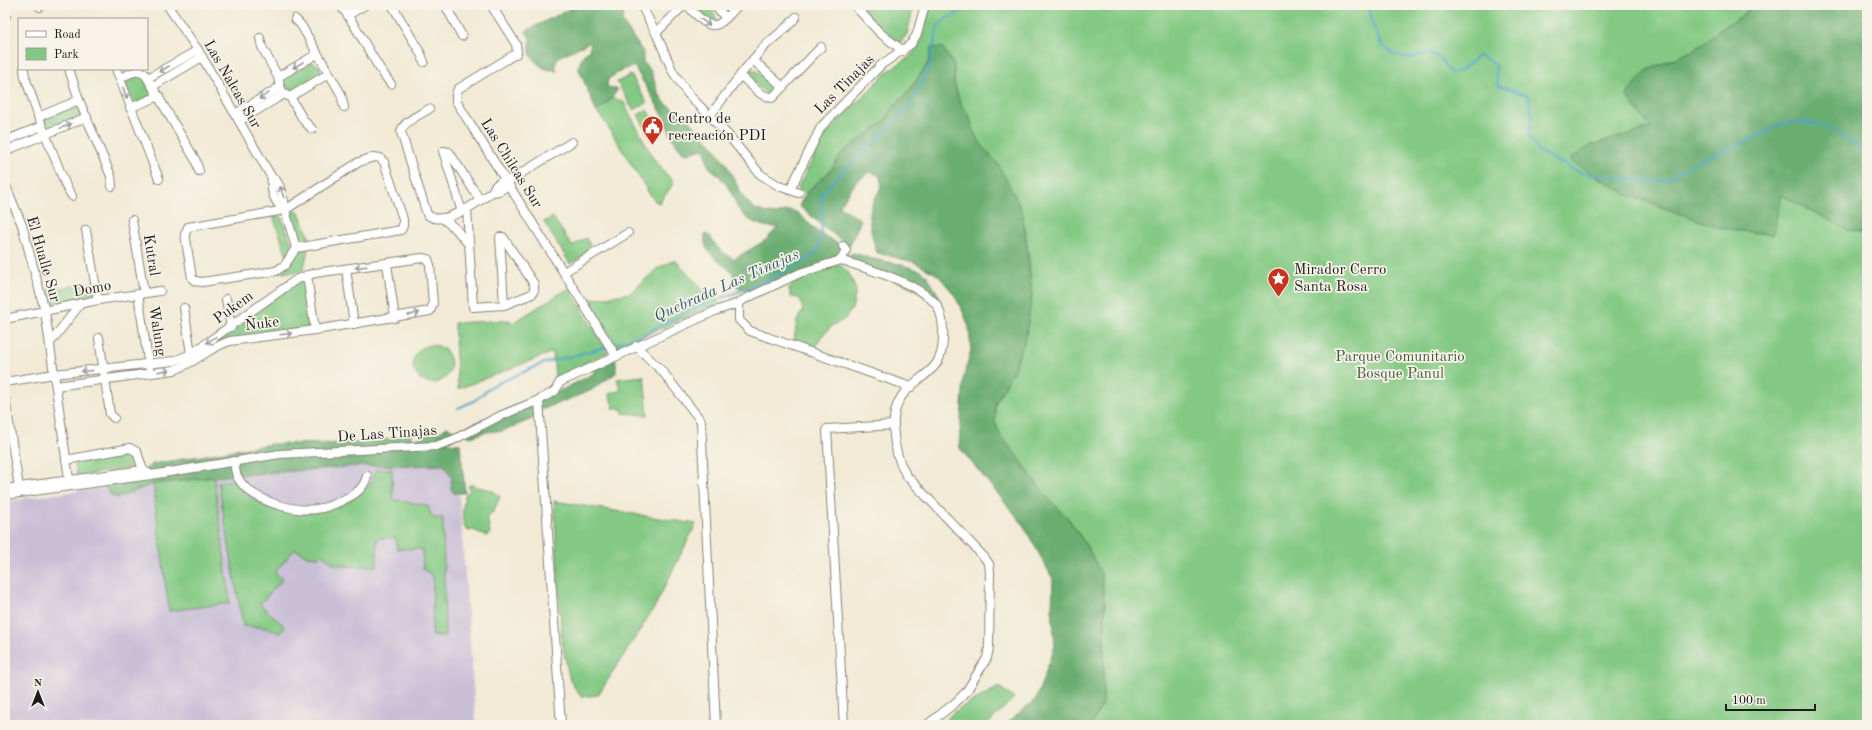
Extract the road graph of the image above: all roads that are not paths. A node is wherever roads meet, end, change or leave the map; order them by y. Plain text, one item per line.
1 (167, 5) edge
2 (340, 5) edge
3 (365, 5) edge
4 (392, 5) edge
5 (445, 5) edge
6 (491, 5) edge
7 (641, 5) edge
8 (684, 5) edge
9 (687, 5) edge
10 (714, 5) edge
11 (739, 5) edge
12 (925, 5) edge
13 (855, 6) edge
14 (348, 15) junction
15 (796, 17) dead end
16 (726, 18) junction
17 (295, 19) dead end
18 (656, 33) junction
19 (462, 36) dead end
20 (260, 38) dead end
21 (821, 47) dead end
22 (198, 50) junction
23 (903, 51) junction
24 (317, 54) junction
25 (202, 57) junction
26 (753, 60) junction
27 (424, 62) dead end
28 (24, 70) edge
29 (69, 70) edge
30 (116, 70) edge
31 (328, 74) junction
32 (740, 75) junction
33 (278, 76) junction
34 (120, 78) junction
35 (148, 78) junction
36 (391, 84) dead end
37 (153, 86) junction
38 (783, 87) junction
39 (285, 93) junction
40 (159, 96) junction
41 (79, 100) junction
42 (344, 107) dead end
43 (130, 108) junction
44 (429, 109) dead end
45 (710, 116) junction
46 (38, 117) junction
47 (87, 117) junction
48 (237, 117) junction
49 (312, 129) dead end
50 (43, 130) junction
51 (5, 141) edge
52 (572, 142) dead end
53 (5, 150) edge
54 (199, 171) dead end
55 (159, 179) dead end
56 (507, 182) junction
57 (5, 184) edge
58 (112, 186) dead end
59 (790, 190) junction
60 (799, 193) dead end
61 (72, 196) dead end
62 (480, 200) junction
63 (285, 210) junction
64 (464, 210) junction
65 (442, 218) junction
66 (132, 220) dead end
67 (86, 230) dead end
68 (628, 233) dead end
69 (469, 245) junction
70 (843, 246) dead end
71 (296, 248) junction
72 (841, 260) junction
73 (387, 264) junction
74 (346, 269) junction
75 (564, 272) junction
76 (307, 275) junction
77 (160, 291) dead end
78 (141, 294) junction
79 (226, 299) dead end
80 (98, 300) junction
81 (81, 303) junction
82 (739, 303) junction
83 (504, 305) junction
84 (184, 308) dead end
85 (45, 311) junction
86 (430, 311) joint
87 (395, 318) junction
88 (5, 319) edge
89 (354, 324) junction
90 (231, 327) junction
91 (315, 330) junction
92 (99, 338) dead end
93 (50, 343) junction
94 (636, 346) junction
95 (190, 354) junction
96 (616, 356) junction
97 (149, 368) junction
98 (103, 370) junction
99 (54, 374) junction
100 (105, 380) junction
101 (5, 382) edge
102 (56, 386) junction
103 (911, 387) junction
104 (5, 398) edge
105 (539, 400) junction
106 (114, 418) dead end
107 (894, 425) junction
108 (8, 444) edge
109 (66, 460) junction
110 (234, 461) junction
111 (143, 470) junction
112 (151, 475) junction
113 (367, 476) dead end
114 (70, 483) junction
115 (19, 487) junction
116 (5, 489) edge
117 (5, 494) edge
118 (561, 725) edge
119 (716, 725) edge
120 (844, 725) edge
121 (927, 725) edge

1 - 22 street, Las Nalcas Sur
2 - 14 street
3 - 14 street
4 - 27 street
5 - 19 street
6 - 56 street, Las Chilcas Sur
7 - 18 street
8 - 18 street
9 -> 16 street
10 - 16 street
11 - 16 street
12 - 23 street, Las Tinajas
13 - 23 street
14 - 36 street
15 - 26 street
17 - 24 street
18 - 45 street
20 - 33 street
21 - 38 street
22 - 25 street, Las Nalcas Sur
22 -> 35 street
23 - 59 street, Las Tinajas
24 - 31 street
24 -> 33 street
25 - 37 street
25 - 48 street, Las Nalcas Sur
26 - 32 street
26 - 38 street
28 - 46 street
29 - 41 street
30 - 34 street
31 - 39 street
31 - 42 street
32 - 38 street
32 - 45 street
33 - 39 street
34 - 35 street
34 -> 43 street
35 - 37 street
37 - 40 street
39 - 48 street
39 - 49 street
40 - 43 street
40 - 54 street
41 - 46 street
41 - 47 street
43 - 55 street
44 - 65 street
45 - 59 street
46 - 50 street
50 -> 47 street
47 - 58 street
48 - 63 street, Las Nalcas Sur
50 - 51 street
50 - 53 street
50 - 61 street
52 - 56 street
56 - 62 street
56 - 75 street, Las Chilcas Sur
57 - 85 street, El Hualle Sur
59 - 60 street
62 - 64 street
62 - 64 street
63 - 71 street
63 - 71 street
63 - 71 street
64 - 65 street
64 - 69 street
65 - 69 street
66 - 78 street, Kutral
67 - 80 street
68 - 75 street
69 - 83 street
70 - 72 street
72 - 82 street, De Las Tinajas
72 - 103 street
73 -> 74 street, Pukem
73 - 86 street, Pukem
73 - 87 street
74 - 76 street, Pukem
74 - 89 street
75 - 96 street, Las Chilcas Sur
76 - 90 street, Pukem
76 - 91 street
77 - 78 street, Domo
78 - 80 street, Domo
78 - 97 street, Walung
79 - 90 street
80 - 81 street, Domo
81 - 85 street, Domo
81 - 93 street, El Hualle Sur
82 - 94 street, De Las Tinajas
82 - 103 street
83 - 83 street
84 - 95 street
85 - 88 street, Domo
85 - 93 street, El Hualle Sur
87 -> 86 street, Ñuke
87 - 89 street, Ñuke
89 - 91 street, Ñuke
90 -> 95 street, Pukem
97 -> 91 street, Ñuke
92 - 98 street
93 - 99 street, El Hualle Sur
94 - 96 street, De Las Tinajas
94 - 119 street
95 - 97 street, Pukem
96 - 105 street, De Las Tinajas
97 - 98 street, Pukem
97 - 100 street, Ñuke
98 -> 99 street, Pukem
98 - 100 street
99 - 101 street, Pukem
99 - 102 street, El Hualle Sur
100 - 102 street, Ñuke
100 - 106 street
102 - 109 street, El Hualle Sur
103 - 107 street
104 - 108 street
105 - 110 street, De Las Tinajas
105 - 118 street
107 - 120 street
107 - 121 street
108 - 115 street
109 - 111 street
109 - 114 street, El Hualle Sur
110 - 112 street, De Las Tinajas
110 - 113 street
111 - 112 street
111 - 114 street
112 - 114 street, De Las Tinajas
114 - 115 street
114 - 117 street, De Las Tinajas
115 - 116 street

